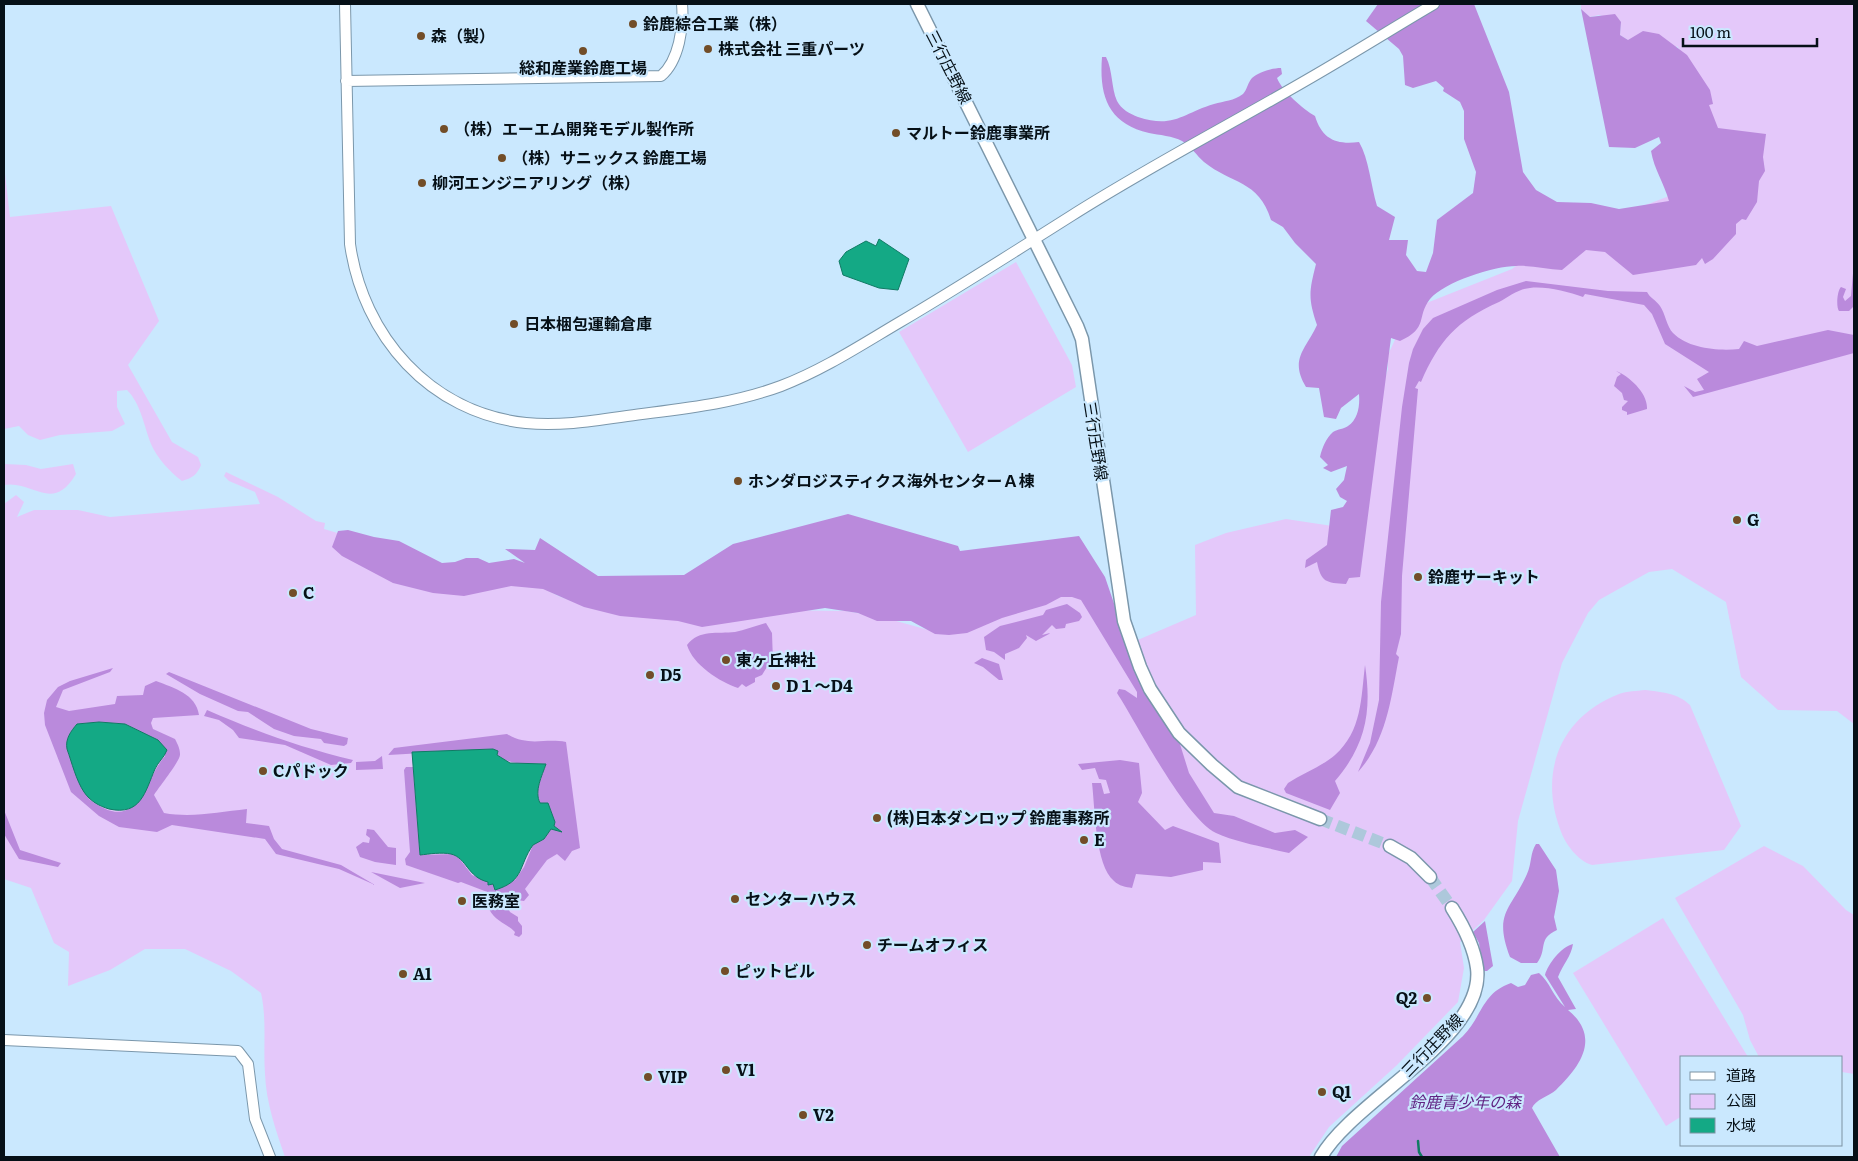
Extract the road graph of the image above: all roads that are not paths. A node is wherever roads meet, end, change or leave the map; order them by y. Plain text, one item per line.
1 (345, 4) edge
2 (682, 4) edge
3 (916, 4) edge
4 (1434, 4) edge
5 (346, 81) junction
6 (1035, 240) junction
7 (1320, 819) tunnel mouth
8 (1390, 846) tunnel mouth
9 (1430, 877) tunnel mouth
10 (1452, 908) tunnel mouth
11 (4, 1040) edge
12 (270, 1157) edge
13 (1321, 1157) edge

1 - 5 street
2 - 5 street
3 - 6 main road, 三行庄野線
4 - 6 street
5 - 6 street
6 - 7 main road, 三行庄野線
8 - 9 main road
10 - 13 main road, 三行庄野線
11 - 12 street

